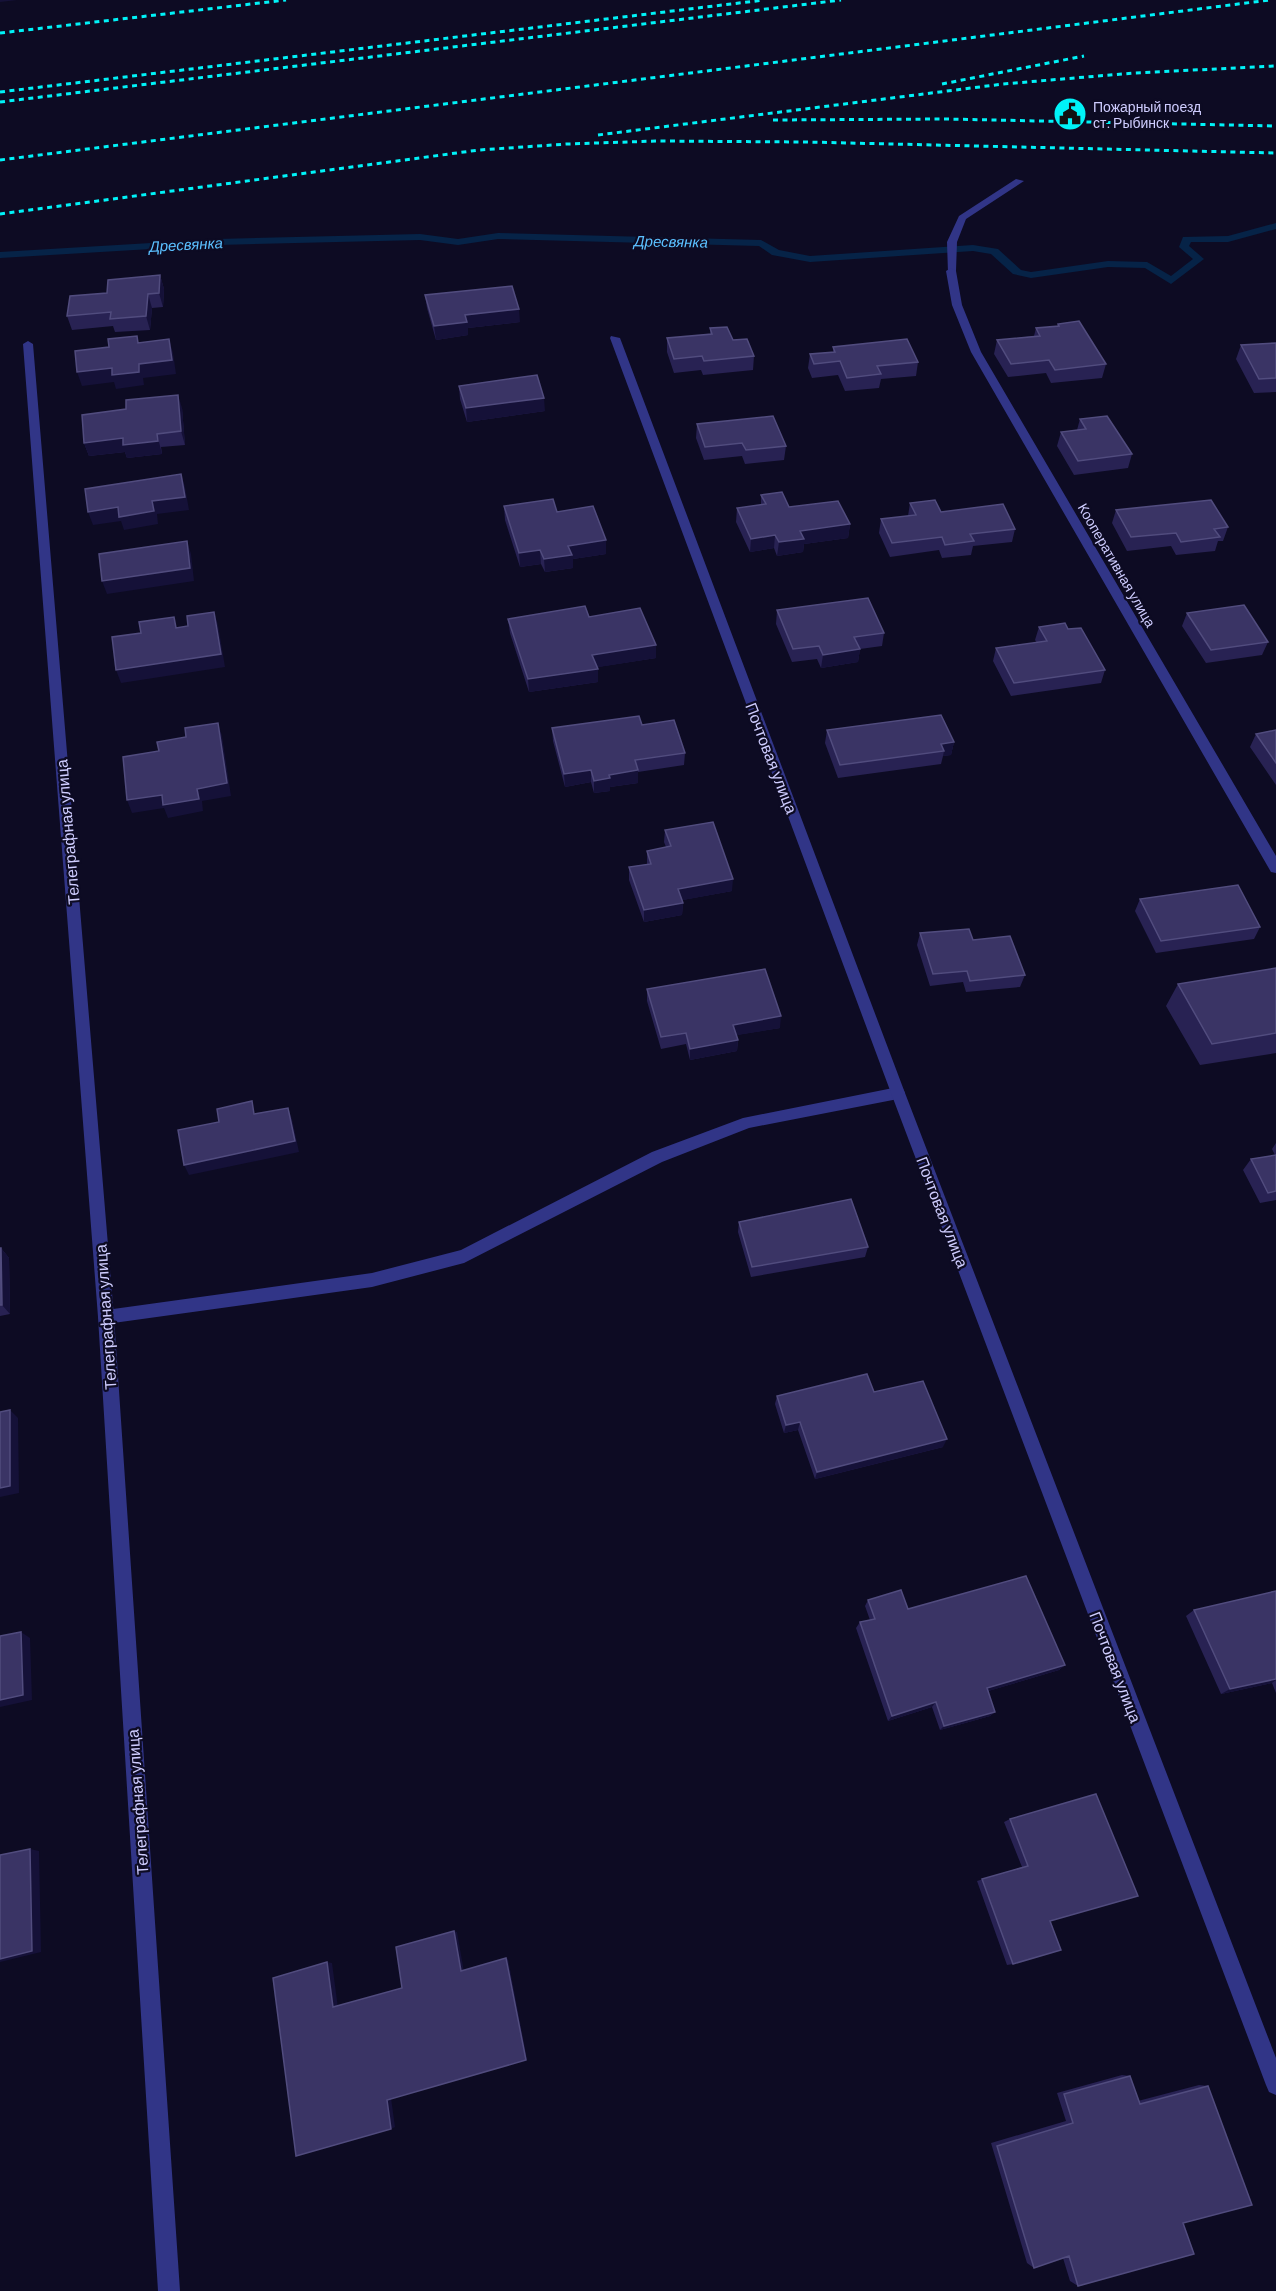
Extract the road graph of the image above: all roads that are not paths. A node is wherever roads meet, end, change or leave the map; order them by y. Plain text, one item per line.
1 (1019, 181) dead end
2 (615, 338) dead end
3 (28, 344) dead end
4 (1276, 868) edge
5 (898, 1093) junction
6 (106, 1317) junction
7 (1276, 2085) edge
8 (169, 2291) edge

1 - 4 street, Кооперативная улица
2 - 5 street, Почтовая улица
3 - 6 street, Телеграфная улица
5 - 6 street
5 - 7 street, Почтовая улица
6 - 8 street, Телеграфная улица

